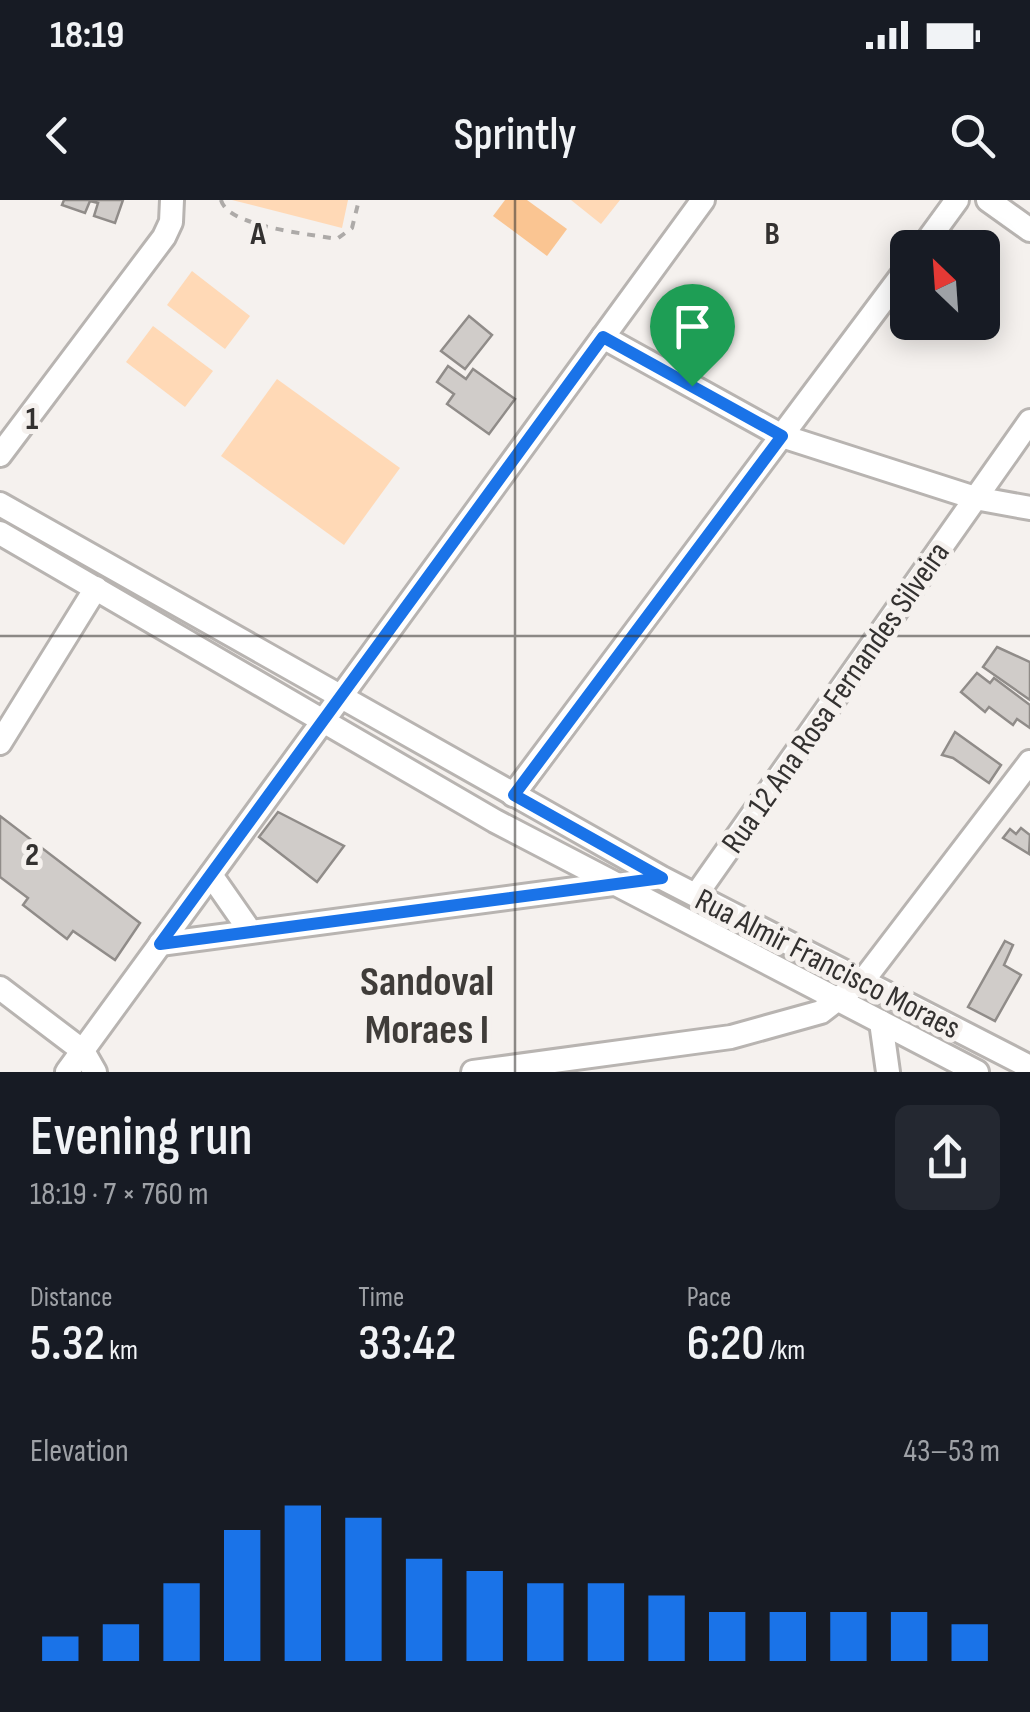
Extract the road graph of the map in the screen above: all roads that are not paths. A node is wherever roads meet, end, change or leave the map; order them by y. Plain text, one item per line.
1 (172, 200) edge
2 (703, 200) edge
3 (957, 200) edge
4 (988, 200) edge
5 (935, 230) edge
6 (1030, 230) edge
7 (890, 291) edge
8 (603, 337) junction
9 (1030, 421) edge
10 (782, 436) junction
11 (0, 455) edge
12 (975, 498) junction
13 (0, 504) edge
14 (1030, 508) edge
15 (0, 534) edge
16 (96, 588) junction
17 (342, 696) junction
18 (325, 718) junction
19 (0, 744) edge
20 (1030, 762) edge
21 (514, 795) junction
22 (211, 875) junction
23 (662, 878) junction
24 (612, 884) junction
25 (696, 896) junction
26 (250, 931) junction
27 (160, 944) junction
28 (865, 978) junction
29 (0, 988) edge
30 (837, 999) junction
31 (881, 1022) junction
32 (83, 1051) junction
33 (1030, 1066) edge
34 (68, 1072) edge
35 (95, 1072) edge
36 (473, 1072) edge
37 (888, 1072) edge
38 (977, 1072) edge

1 - 11 street
2 - 8 street
3 - 5 street
4 - 6 street
7 - 10 street
8 - 10 street
8 - 17 street
9 - 12 street, Rua 12 Ana Rosa Fernandes Silveira
10 - 12 street
10 - 21 street
12 - 14 street
12 - 25 street, Rua 12 Ana Rosa Fernandes Silveira
13 - 17 street, Rua Almir Francisco Moraes
15 - 16 street, Rua Almir Francisco Moraes
16 - 18 street, Rua Almir Francisco Moraes
16 - 19 street
17 - 18 street
17 - 21 street, Rua Almir Francisco Moraes
18 - 22 street
18 - 24 street, Rua Almir Francisco Moraes
20 - 28 street
21 - 23 street, Rua Almir Francisco Moraes
22 - 26 street
22 - 27 street
23 - 24 street
23 - 25 street, Rua Almir Francisco Moraes
24 - 26 street
24 - 30 street, Rua Almir Francisco Moraes
25 - 28 street, Rua Almir Francisco Moraes
26 - 27 street
27 - 32 street
28 - 30 street
28 - 33 street, Rua Almir Francisco Moraes
29 - 32 street
30 - 31 street, Rua Almir Francisco Moraes
30 - 36 street
31 - 37 street
31 - 38 street, Rua Almir Francisco Moraes
32 - 34 street
32 - 35 street

